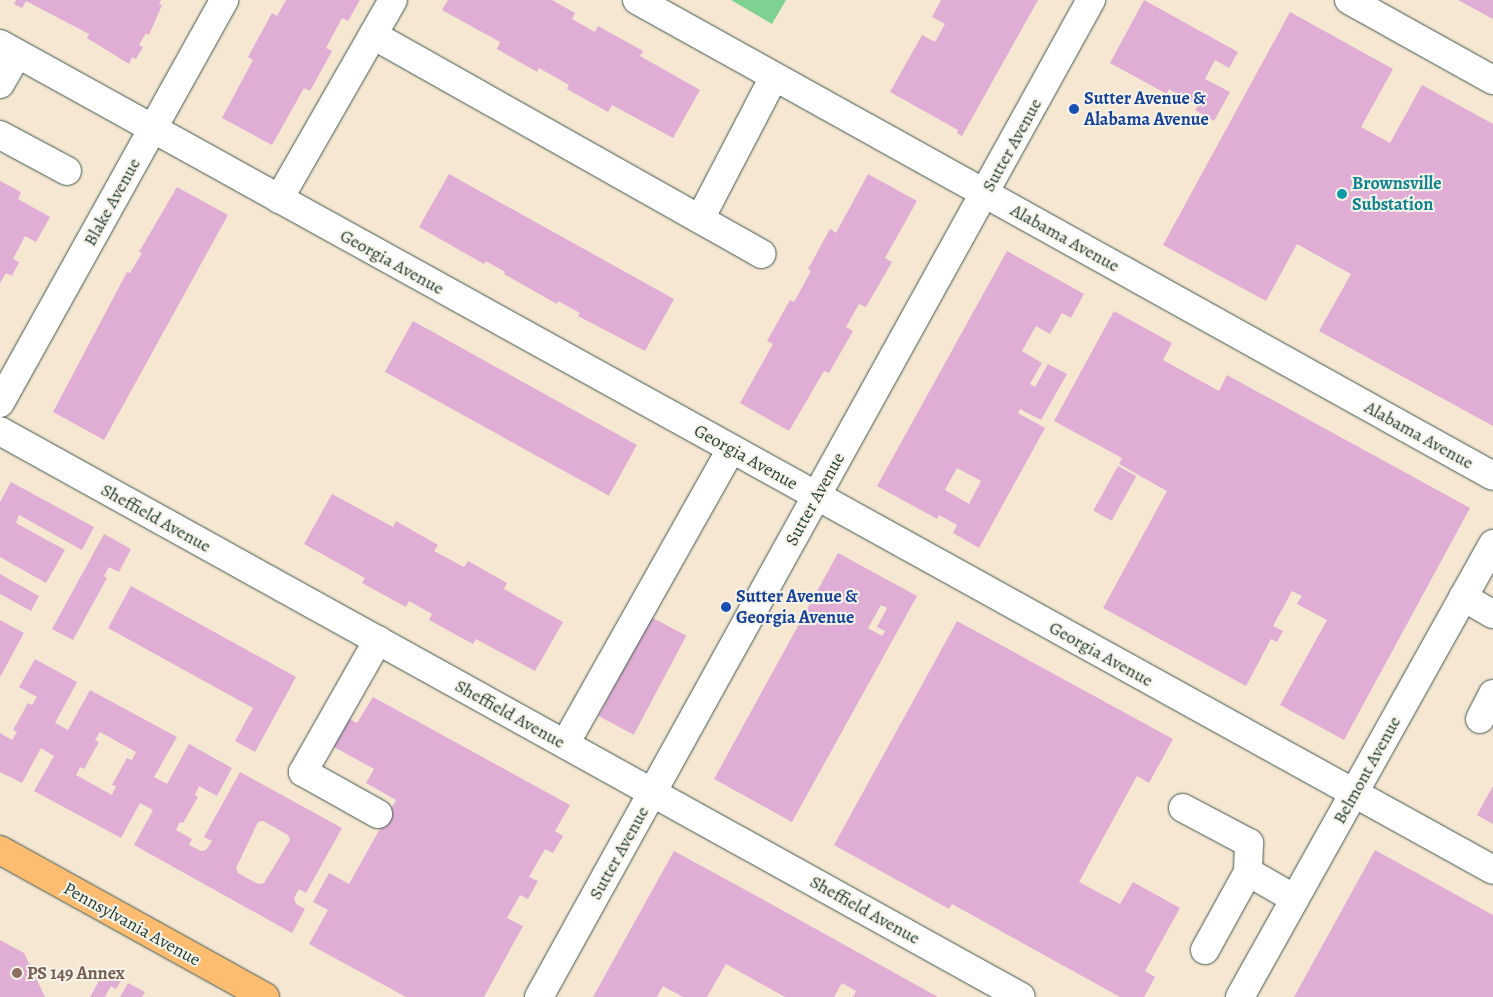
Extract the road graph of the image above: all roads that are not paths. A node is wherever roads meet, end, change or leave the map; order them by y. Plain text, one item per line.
1 (224, 0) edge
2 (393, 0) edge
3 (637, 0) edge
4 (1091, 0) edge
5 (1349, 0) edge
6 (373, 35) junction
7 (9, 49) edge
8 (774, 77) junction
9 (1493, 80) edge
10 (0, 84) edge
11 (152, 129) junction
12 (0, 135) edge
13 (67, 172) dead end
14 (985, 194) junction
15 (280, 200) junction
16 (700, 219) junction
17 (762, 254) dead end
18 (0, 403) edge
19 (0, 431) edge
20 (731, 449) junction
21 (1493, 476) edge
22 (817, 496) junction
23 (1493, 544) edge
24 (1463, 597) junction
25 (1493, 614) edge
26 (378, 640) junction
27 (1493, 694) edge
28 (1480, 719) dead end
29 (565, 744) junction
30 (652, 793) junction
31 (1354, 793) junction
32 (1183, 808) dead end
33 (378, 814) dead end
34 (0, 850) edge
35 (1493, 870) edge
36 (1248, 872) junction
37 (1295, 899) junction
38 (1205, 950) dead end
39 (1012, 995) edge
40 (265, 997) edge
41 (539, 997) edge
42 (1240, 997) edge

1 - 11 street, Blake Avenue
2 - 6 street
3 - 8 street, Alabama Avenue
4 - 14 street, Sutter Avenue
5 - 9 street
6 - 15 street
6 - 16 street
7 - 10 street
7 - 11 street, Georgia Avenue
8 - 14 street, Alabama Avenue
8 - 16 street
11 - 15 street, Georgia Avenue
11 - 18 street, Blake Avenue
12 - 13 street
14 - 21 street, Alabama Avenue
14 - 22 street, Sutter Avenue
15 - 20 street, Georgia Avenue
16 - 17 street
19 - 26 street, Sheffield Avenue
20 - 22 street, Georgia Avenue
20 - 29 street
22 - 30 street, Sutter Avenue
22 - 31 street, Georgia Avenue
23 - 24 street, Belmont Avenue
24 - 25 street
24 - 31 street, Belmont Avenue
26 - 29 street, Sheffield Avenue
26 - 33 street
27 - 28 street
29 - 30 street, Sheffield Avenue
30 - 39 street, Sheffield Avenue
30 - 41 street, Sutter Avenue
31 - 35 street, Georgia Avenue
31 - 37 street, Belmont Avenue
32 - 36 street
34 - 40 main road, Pennsylvania Avenue
36 - 37 street
36 - 38 street
37 - 42 street, Belmont Avenue

